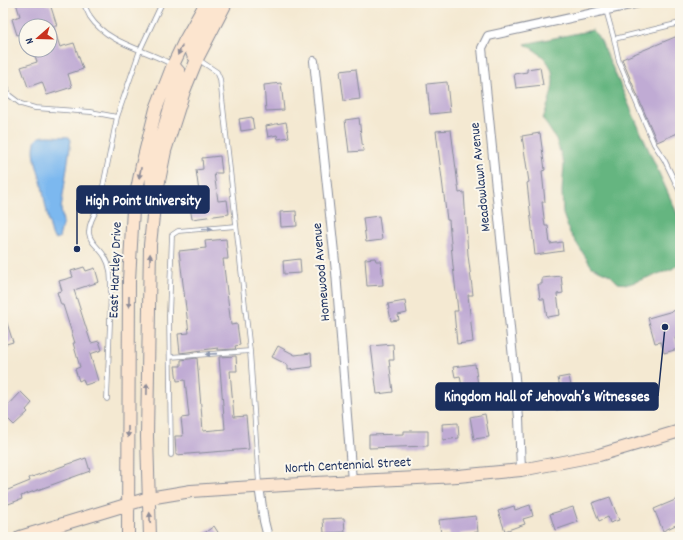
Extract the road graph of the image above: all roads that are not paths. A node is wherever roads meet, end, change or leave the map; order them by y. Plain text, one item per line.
1 (84, 3) edge
2 (162, 3) edge
3 (206, 3) edge
4 (212, 3) edge
5 (226, 3) edge
6 (639, 3) edge
7 (606, 10) junction
8 (680, 23) edge
9 (614, 39) junction
10 (140, 50) junction
11 (197, 59) junction
12 (314, 61) dead end
13 (173, 65) junction
14 (3, 76) edge
15 (117, 117) junction
16 (680, 192) edge
17 (99, 206) junction
18 (133, 209) junction
19 (153, 216) junction
20 (236, 226) junction
21 (250, 352) junction
22 (170, 357) junction
23 (107, 399) dead end
24 (680, 431) edge
25 (171, 455) dead end
26 (521, 470) junction
27 (352, 481) junction
28 (259, 486) junction
29 (149, 498) junction
30 (128, 504) junction
31 (26, 536) edge
32 (128, 537) edge
33 (150, 537) edge
34 (268, 537) edge

1 - 10 lane
2 - 10 lane
3 -> 13 main road, East Hartley Drive
4 - 11 main road
5 - 11 main road
6 - 7 street, Meadowlawn Avenue
7 - 9 lane
7 - 26 street, Meadowlawn Avenue
8 - 9 lane
9 - 16 lane
10 - 13 lane
10 - 15 lane
11 - 19 main road
11 - 20 lane
12 - 27 street, Homewood Avenue
13 -> 18 main road, East Hartley Drive
13 - 19 main road
14 - 15 lane
15 - 17 lane
17 - 18 lane
17 - 23 lane
18 -> 30 main road, East Hartley Drive
29 -> 19 main road
20 - 21 lane
22 -> 20 lane
21 -> 22 lane
21 - 28 lane
22 - 25 lane
24 - 26 main road, North Centennial Street
26 - 27 main road, North Centennial Street
27 - 28 main road, North Centennial Street
28 - 29 main road, North Centennial Street
28 - 34 street
29 - 30 main road, North Centennial Street
33 -> 29 main road
30 - 31 main road, North Centennial Street
30 - 32 main road, East Hartley Drive

